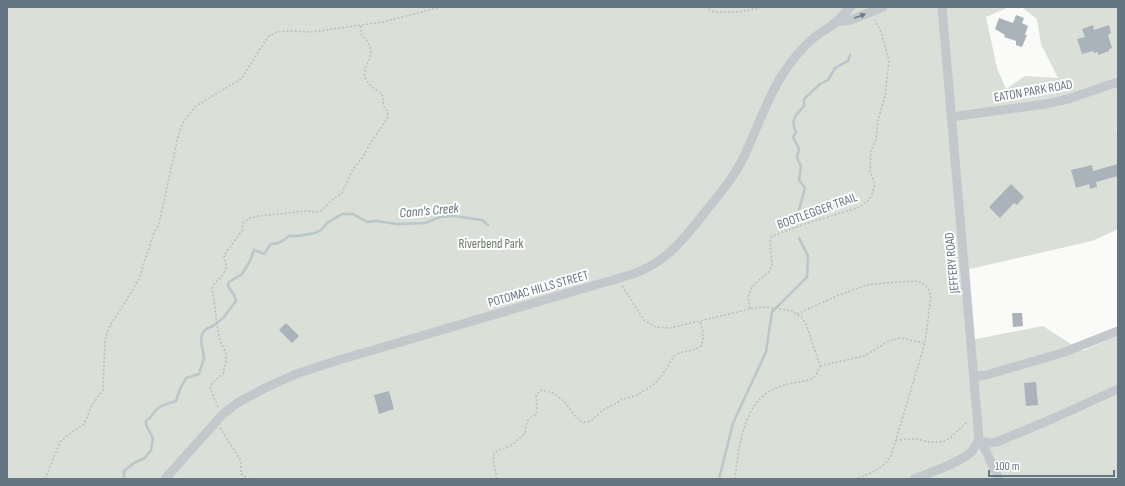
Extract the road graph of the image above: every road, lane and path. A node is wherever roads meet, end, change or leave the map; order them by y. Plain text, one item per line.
1 (441, 7) edge
2 (705, 7) edge
3 (764, 7) edge
4 (850, 7) edge
5 (883, 7) edge
6 (942, 7) edge
7 (872, 12) junction
8 (836, 22) junction
9 (361, 26) junction
10 (1118, 82) edge
11 (951, 117) junction
12 (617, 278) junction
13 (750, 309) junction
14 (797, 314) junction
15 (700, 321) junction
16 (218, 329) dead end
17 (1118, 331) edge
18 (925, 343) junction
19 (820, 366) junction
20 (974, 377) junction
21 (1118, 389) edge
22 (977, 412) junction
23 (980, 438) junction
24 (896, 440) junction
25 (46, 479) edge
26 (165, 479) edge
27 (497, 479) edge
28 (736, 479) edge
29 (856, 479) edge
30 (914, 479) edge
31 (999, 479) edge

1 - 9 path
2 - 3 path
4 - 8 street, POTOMAC HILLS STREET
5 - 7 street, POTOMAC HILLS STREET
6 - 11 street, JEFFERY ROAD
8 -> 7 street, POTOMAC HILLS STREET
7 - 13 path, BOOTLEGGER TRAIL
8 - 12 street, POTOMAC HILLS STREET
9 - 16 path
9 - 25 path
10 - 11 street, EATON PARK ROAD
11 - 20 street, JEFFERY ROAD
12 - 15 path
12 - 26 street, POTOMAC HILLS STREET
13 - 14 path
13 - 15 path
14 - 18 path
14 - 19 path
15 - 27 path
17 - 20 street
18 - 19 path
18 - 24 path
19 - 28 path
20 - 22 street, JEFFERY ROAD
21 - 23 street
22 - 23 street, JEFFERY ROAD
22 - 24 path
23 - 30 street
23 - 31 street
24 - 29 path

